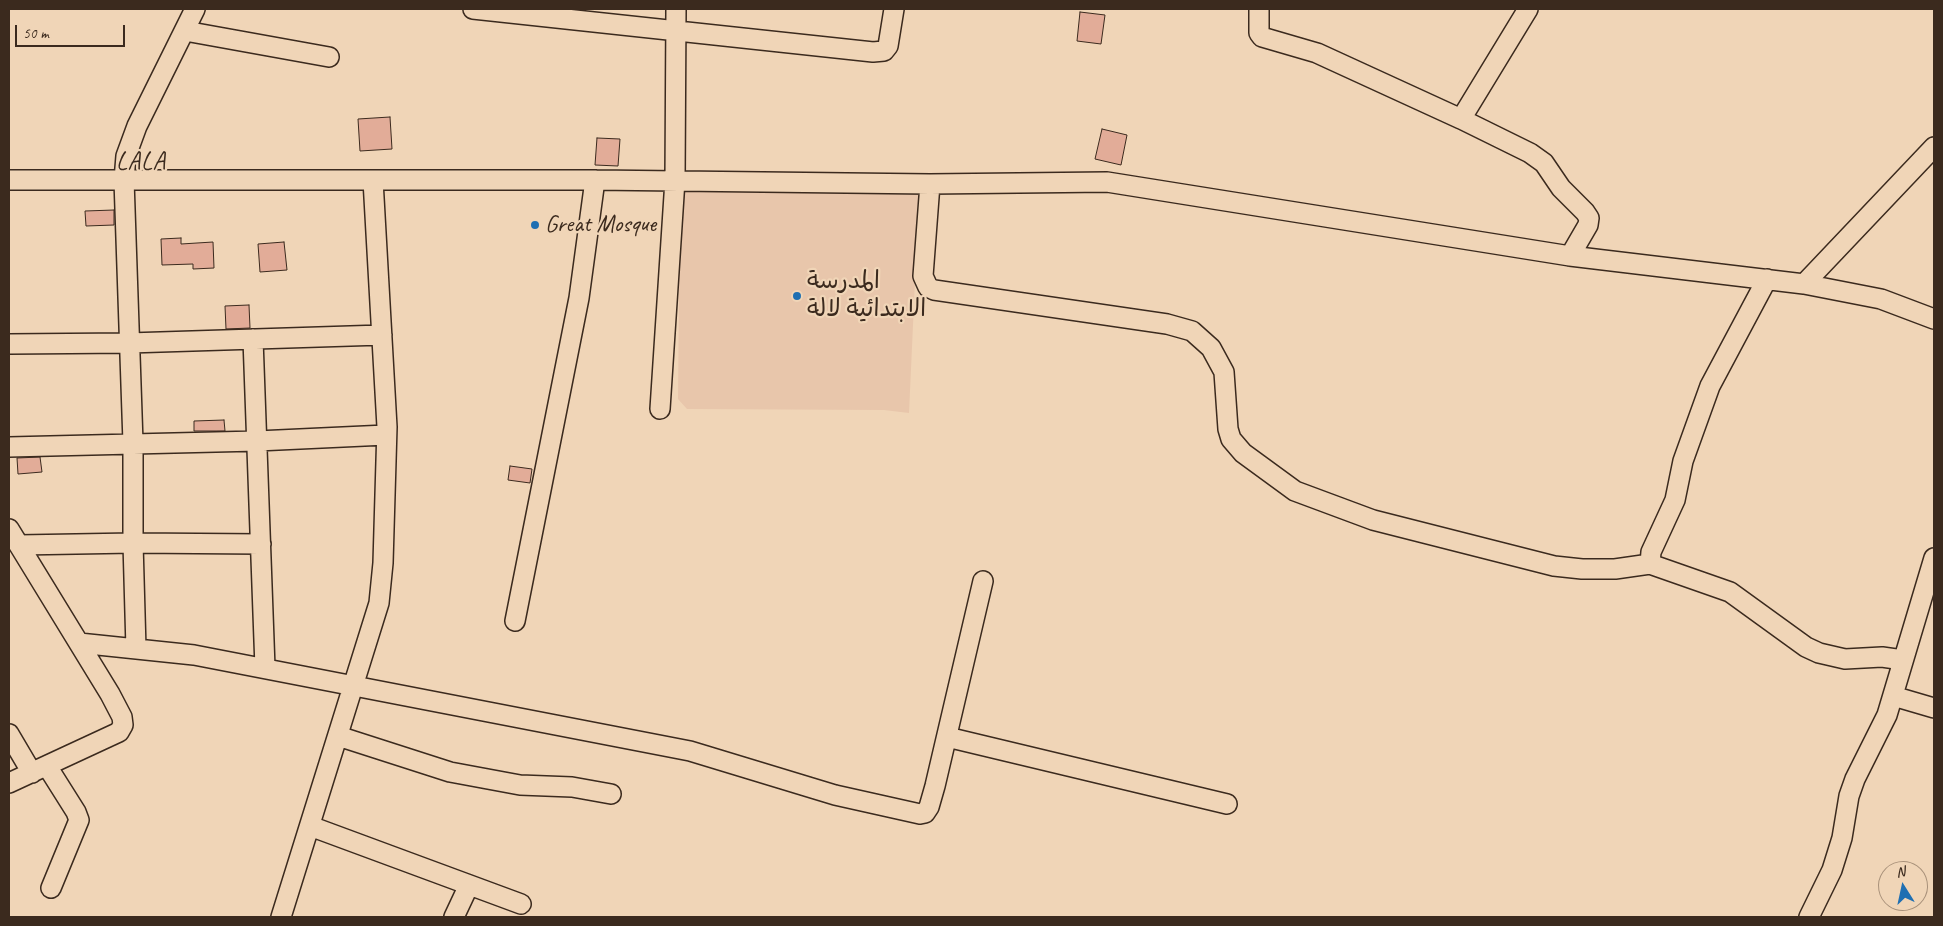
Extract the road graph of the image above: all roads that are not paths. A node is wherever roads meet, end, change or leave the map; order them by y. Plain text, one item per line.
1 (195, 9) edge
2 (474, 9) edge
3 (676, 9) edge
4 (894, 9) edge
5 (1258, 9) edge
6 (1528, 9) edge
7 (675, 30) junction
8 (185, 31) junction
9 (329, 57) dead end
10 (1462, 119) junction
11 (1934, 147) edge
12 (9, 180) edge
13 (124, 180) junction
14 (373, 180) junction
15 (594, 180) junction
16 (675, 180) junction
17 (930, 184) junction
18 (1570, 256) junction
19 (1767, 279) junction
20 (1804, 284) junction
21 (1934, 319) edge
22 (382, 335) junction
23 (252, 339) junction
24 (129, 343) junction
25 (9, 344) edge
26 (660, 409) dead end
27 (386, 435) junction
28 (257, 441) junction
29 (133, 443) junction
30 (9, 447) edge
31 (9, 529) edge
32 (133, 543) junction
33 (261, 544) junction
34 (19, 545) junction
35 (1934, 558) edge
36 (1650, 564) junction
37 (984, 582) dead end
38 (515, 621) dead end
39 (79, 643) junction
40 (136, 649) junction
41 (1902, 660) junction
42 (265, 668) junction
43 (355, 684) junction
44 (1893, 696) junction
45 (1934, 708) edge
46 (9, 734) edge
47 (338, 736) junction
48 (947, 737) junction
49 (39, 769) junction
50 (9, 783) edge
51 (610, 794) dead end
52 (1227, 804) dead end
53 (310, 826) junction
54 (469, 885) junction
55 (52, 888) dead end
56 (521, 904) dead end
57 (281, 917) edge
58 (454, 917) edge
59 (1809, 917) edge

1 - 8 street
2 - 7 street
3 - 7 street
4 - 7 street
5 - 10 street
6 - 10 street
7 - 16 street
8 - 9 street
8 - 13 street
10 - 18 street
11 - 20 street
12 - 13 street
13 - 14 street
13 - 24 street
14 - 15 street
14 - 22 street
15 - 16 street
15 - 38 street
16 - 17 street
16 - 26 street
17 - 18 street
17 - 36 street
18 - 19 street
19 - 20 street
19 - 36 street
20 - 21 street
22 - 23 street
22 - 27 street
23 - 24 street
23 - 28 street
24 - 25 street
24 - 29 street
27 - 28 street
27 - 43 street
28 - 29 street
28 - 33 street
29 - 30 street
29 - 32 street
31 - 34 street
32 - 33 street
32 - 34 street
32 - 40 street
33 - 42 street
34 - 39 street
35 - 41 street
36 - 41 street
37 - 48 street
39 - 40 street
39 - 49 street
40 - 42 street
41 - 44 street
42 - 43 street
43 - 47 street
43 - 48 street
44 - 45 street
44 - 59 street
46 - 49 street
47 - 51 street
47 - 53 street
48 - 52 street
49 - 50 street
49 - 55 street
53 - 54 street
53 - 57 street
54 - 56 street
54 - 58 street

